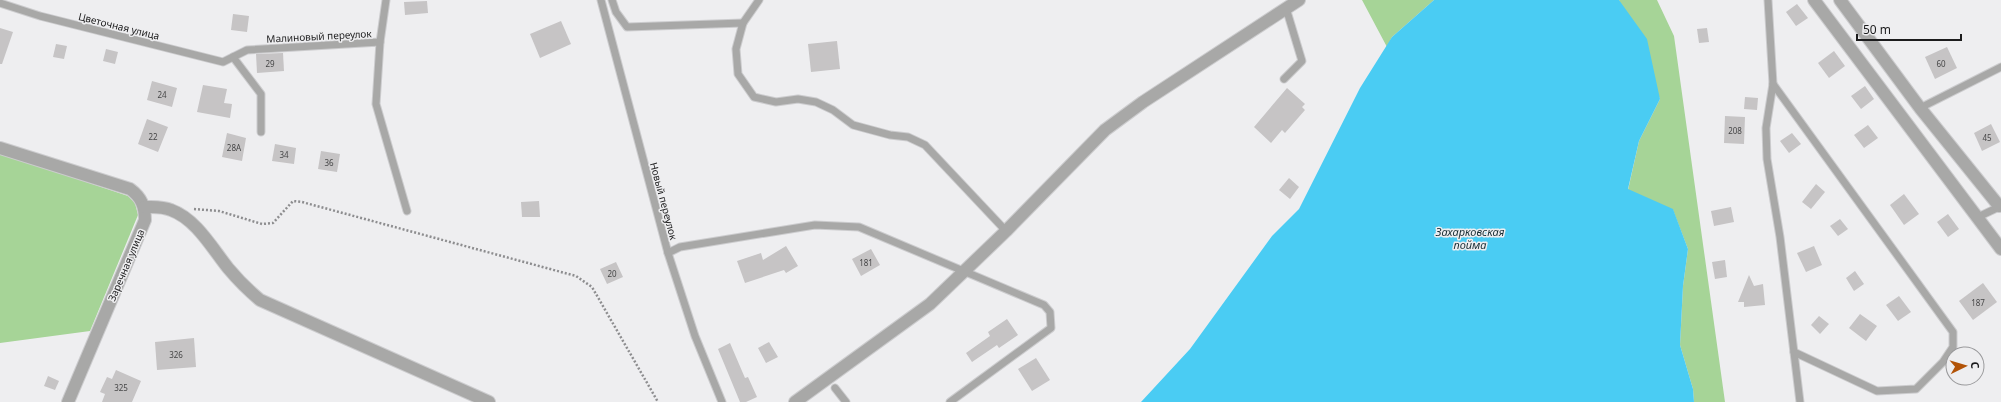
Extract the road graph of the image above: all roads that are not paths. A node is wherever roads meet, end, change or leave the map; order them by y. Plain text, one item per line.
1 (386, 0) edge
2 (601, 0) edge
3 (612, 0) edge
4 (759, 0) edge
5 (1298, 0) edge
6 (1768, 0) edge
7 (1814, 0) edge
8 (1840, 0) edge
9 (0, 3) edge
10 (1286, 8) junction
11 (743, 23) junction
12 (380, 42) junction
13 (233, 57) junction
14 (2001, 67) edge
15 (1284, 79) dead end
16 (1773, 84) junction
17 (1920, 108) junction
18 (261, 132) dead end
19 (0, 148) edge
20 (2000, 206) edge
21 (144, 207) junction
22 (407, 211) dead end
23 (1978, 217) junction
24 (1006, 231) junction
25 (2001, 249) edge
26 (668, 253) junction
27 (964, 270) junction
28 (1794, 352) junction
29 (835, 388) dead end
30 (68, 402) edge
31 (489, 402) edge
32 (722, 402) edge
33 (795, 402) edge
34 (846, 402) edge
35 (950, 402) edge
36 (1800, 402) edge

1 - 12 lane
2 - 26 lane, Новый переулок
3 - 11 lane
4 - 11 lane
5 - 10 street
6 - 16 lane
7 - 23 street
8 - 17 street
9 - 13 lane, Цветочная улица
10 - 15 lane
10 - 24 street
11 - 24 lane
12 - 13 lane, Малиновый переулок
12 - 22 lane, Малиновый переулок
13 - 18 lane
14 - 17 lane
16 - 28 lane
16 - 28 lane
17 - 20 street
19 - 21 street
20 - 23 lane
21 - 30 street, Заречная улица
21 - 31 street
23 - 25 street
24 - 27 street
26 - 27 lane
26 - 32 lane, Новый переулок
27 - 33 street
27 - 35 lane
28 - 36 lane
29 - 34 lane

